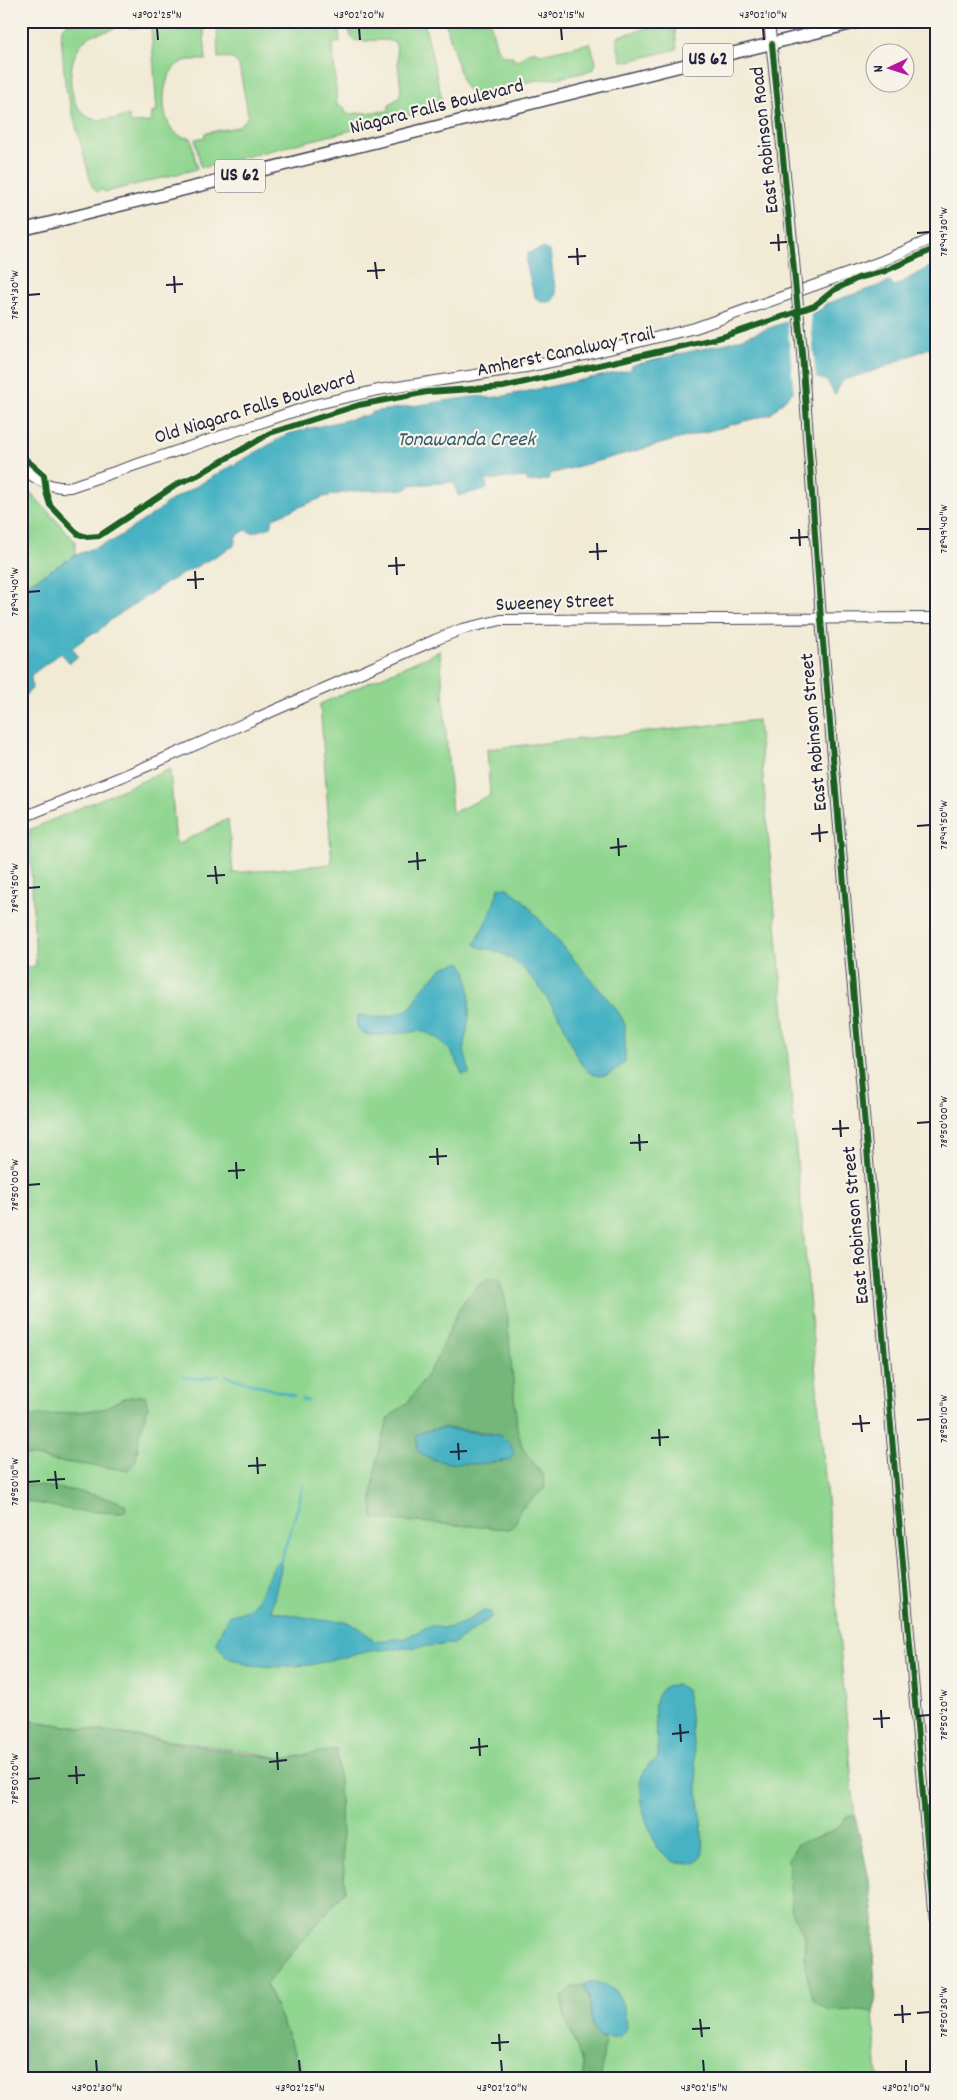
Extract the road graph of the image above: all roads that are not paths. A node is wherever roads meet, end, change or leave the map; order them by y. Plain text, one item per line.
1 (769, 21) edge
2 (862, 21) edge
3 (772, 44) junction
4 (21, 230) edge
5 (936, 236) edge
6 (802, 353) joint
7 (21, 466) edge
8 (936, 618) edge
9 (821, 619) junction
10 (21, 818) edge
11 (936, 1945) edge

1 - 3 street, East Robinson Road
2 - 3 main road, Niagara Falls Boulevard / US 62
3 - 4 main road, Niagara Falls Boulevard / US 62
3 - 6 street, East Robinson Road, bridge
5 - 7 street, Old Niagara Falls Boulevard
6 - 9 street, East Robinson Street
8 - 9 street, Sweeney Street
9 - 10 street, Sweeney Street
9 - 11 street, East Robinson Street

